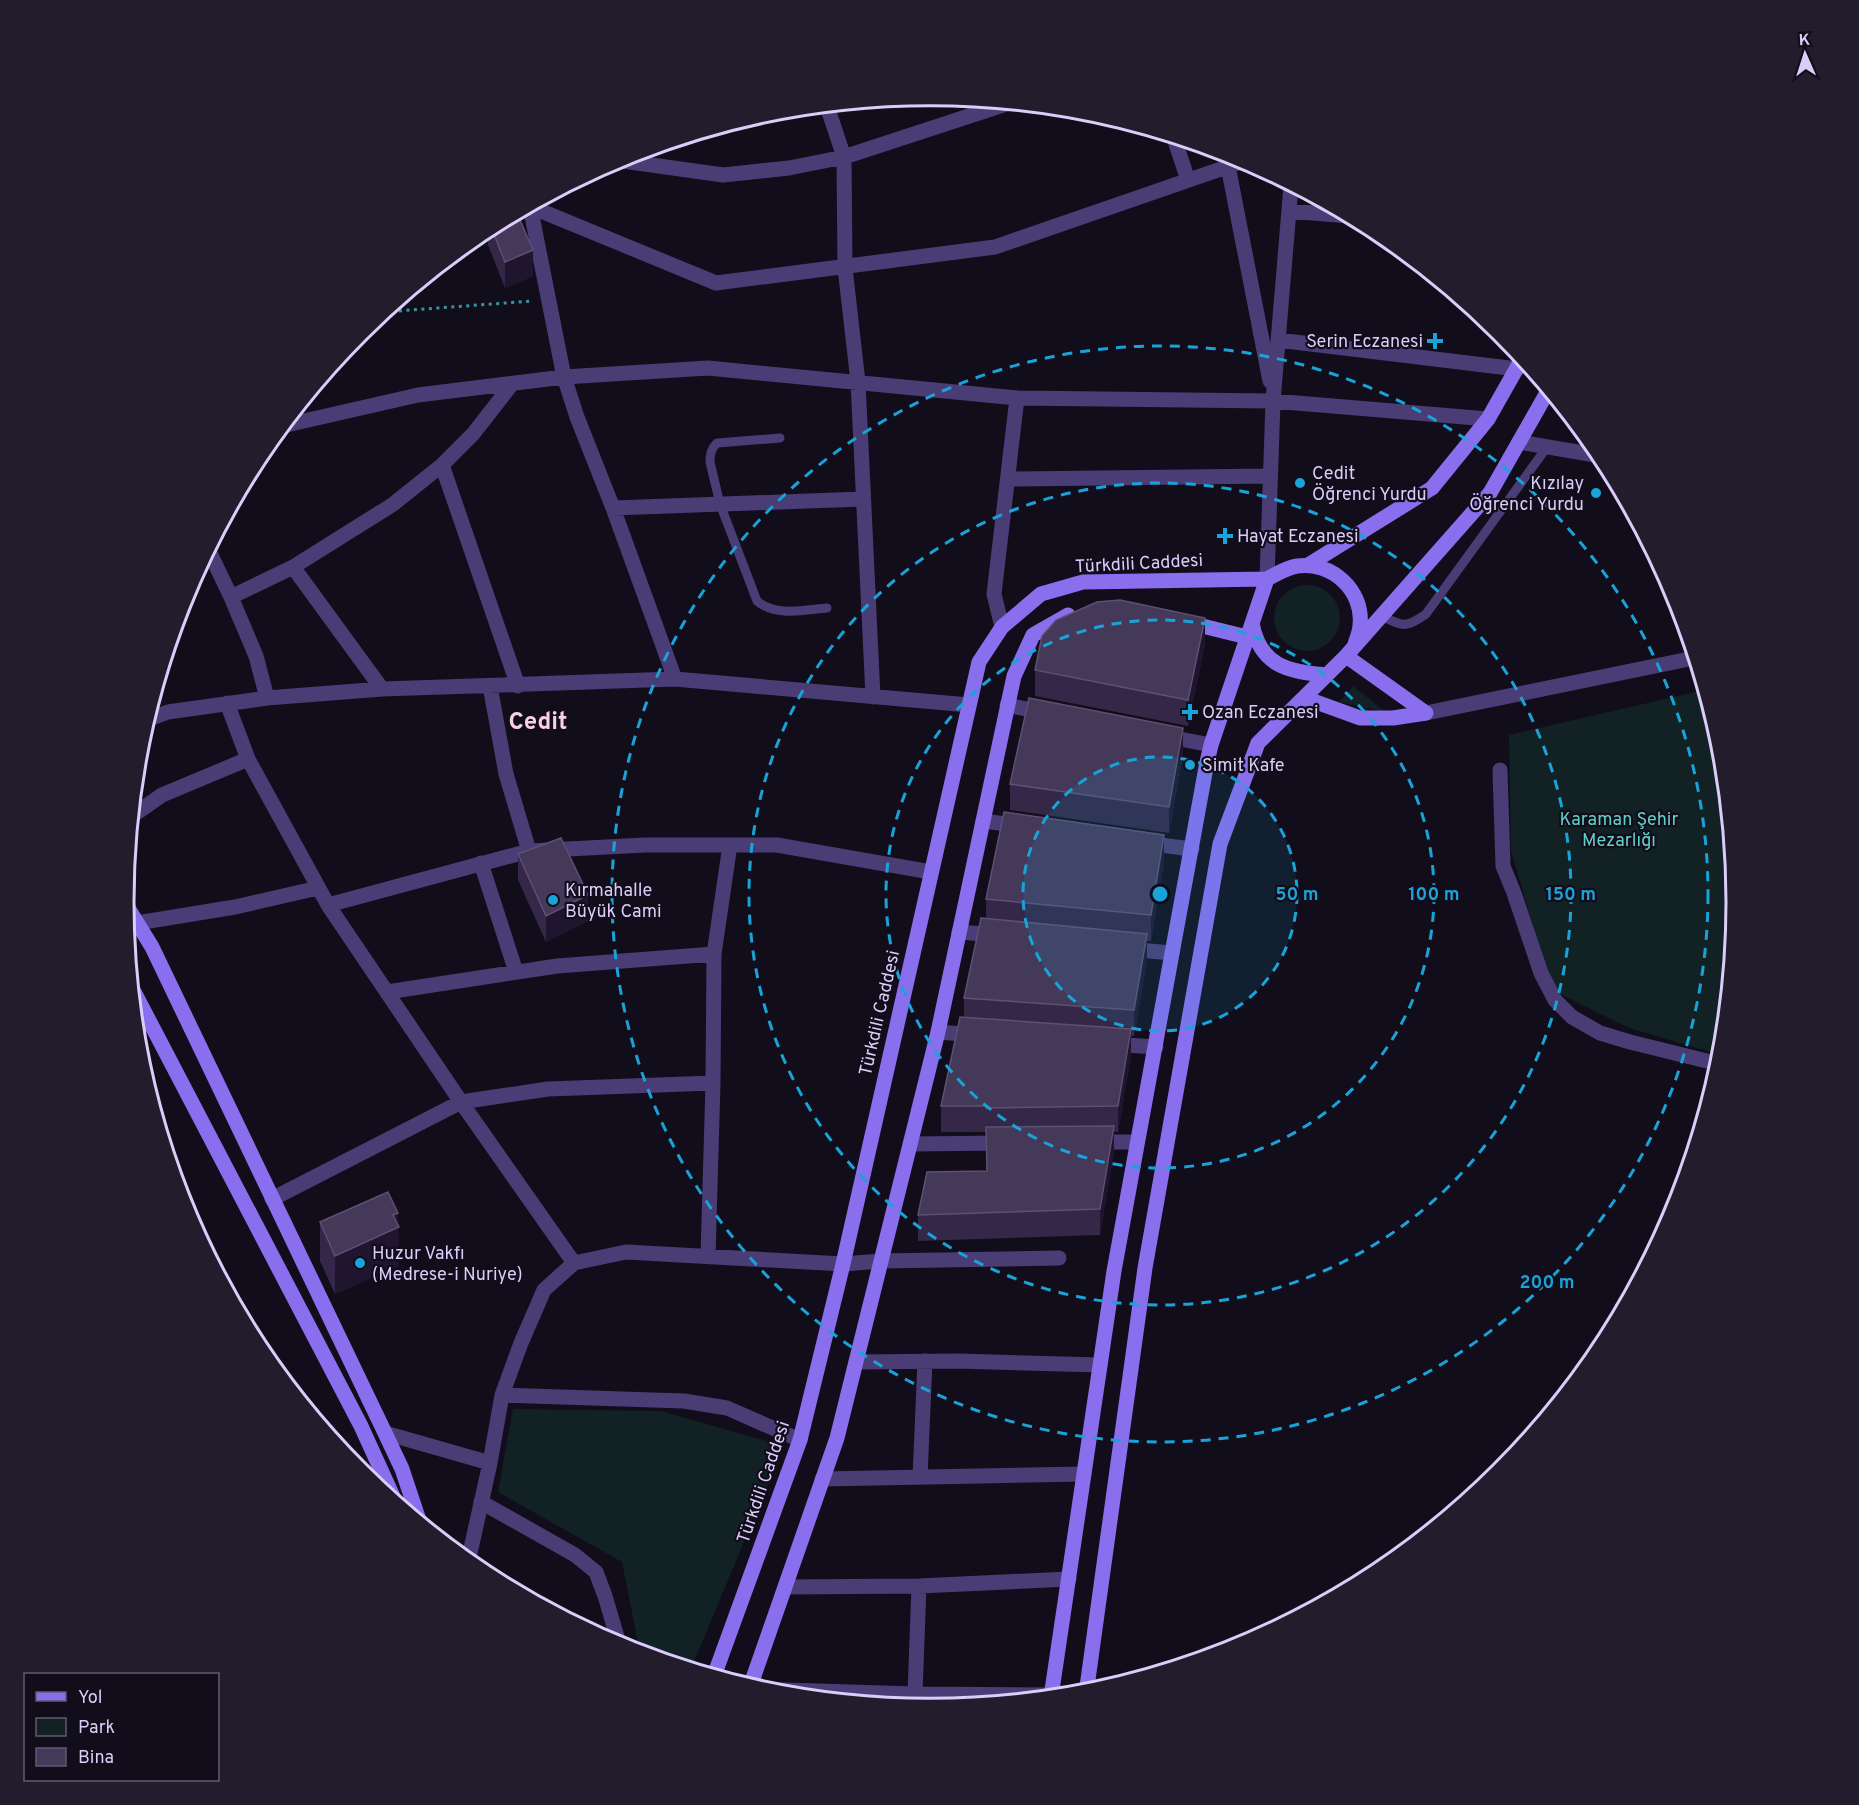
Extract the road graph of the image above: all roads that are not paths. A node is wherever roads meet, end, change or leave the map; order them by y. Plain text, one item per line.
1 (991, 109) edge
2 (829, 113) edge
3 (1177, 146) edge
4 (844, 157) junction
5 (636, 163) edge
6 (1228, 166) joint
7 (1188, 180) junction
8 (1290, 193) edge
9 (538, 210) edge
10 (1289, 211) junction
11 (531, 214) edge
12 (1330, 214) edge
13 (846, 268) junction
14 (1278, 340) junction
15 (1514, 363) edge
16 (1518, 367) edge
17 (564, 377) junction
18 (858, 382) junction
19 (512, 384) junction
20 (1017, 398) junction
21 (1544, 398) edge
22 (1273, 401) junction
23 (1488, 419) junction
24 (294, 423) edge
25 (780, 438) dead end
26 (1519, 442) junction
27 (1547, 447) junction
28 (1586, 454) edge
29 (442, 465) junction
30 (1270, 476) junction
31 (1008, 479) junction
32 (863, 499) junction
33 (720, 504) junction
34 (613, 508) junction
35 (212, 558) edge
36 (1308, 565) junction
37 (293, 567) junction
38 (1267, 579) junction
39 (231, 597) junction
40 (827, 608) dead end
41 (1079, 613) edge
42 (1381, 616) junction
43 (1168, 619) edge
44 (1002, 627) junction
45 (1249, 630) junction
46 (1350, 651) junction
47 (1687, 659) edge
48 (1327, 675) junction
49 (675, 679) junction
50 (490, 686) junction
51 (518, 686) junction
52 (382, 689) junction
53 (873, 697) junction
54 (267, 698) junction
55 (1305, 698) junction
56 (227, 703) junction
57 (969, 705) junction
58 (1007, 705) junction
59 (1426, 713) junction
60 (156, 716) edge
61 (1064, 716) edge
62 (1155, 734) edge
63 (1211, 745) junction
64 (248, 759) junction
65 (1500, 770) dead end
66 (139, 811) edge
67 (983, 821) junction
68 (1041, 829) edge
69 (1134, 841) edge
70 (730, 845) junction
71 (1192, 849) junction
72 (529, 851) junction
73 (481, 863) junction
74 (931, 872) junction
75 (318, 888) junction
76 (328, 905) junction
77 (134, 919) edge
78 (137, 923) junction
79 (959, 932) junction
80 (1006, 936) edge
81 (1113, 947) edge
82 (1172, 953) junction
83 (714, 954) junction
84 (516, 972) junction
85 (387, 992) junction
86 (140, 1003) edge
87 (938, 1032) junction
88 (995, 1036) edge
89 (1098, 1043) edge
90 (1156, 1047) junction
91 (1709, 1061) edge
92 (713, 1083) junction
93 (461, 1102) junction
94 (1077, 1142) edge
95 (1137, 1142) junction
96 (1018, 1143) edge
97 (910, 1144) junction
98 (272, 1198) junction
99 (708, 1256) junction
100 (1059, 1258) dead end
101 (881, 1261) junction
102 (574, 1263) junction
103 (843, 1264) junction
104 (926, 1361) junction
105 (856, 1362) junction
106 (1100, 1365) junction
107 (502, 1395) junction
108 (385, 1433) junction
109 (800, 1440) junction
110 (490, 1463) junction
111 (1084, 1474) junction
112 (920, 1477) junction
113 (382, 1479) edge
114 (822, 1479) junction
115 (481, 1502) junction
116 (416, 1510) edge
117 (470, 1552) edge
118 (1069, 1579) junction
119 (919, 1586) junction
120 (785, 1587) junction
121 (616, 1634) edge
122 (717, 1669) edge
123 (753, 1678) edge
124 (1088, 1682) edge
125 (1053, 1689) edge
126 (820, 1691) edge
127 (915, 1694) junction
128 (1000, 1695) edge

1 - 4 street
2 - 4 street
3 - 7 street
4 - 5 street
4 - 13 street
6 - 7 street
6 - 22 street
7 - 13 street
8 - 10 street
9 - 13 street
10 - 12 street
10 - 14 street
11 - 17 street
13 - 18 street
14 - 15 street
14 - 22 street
16 - 23 main road
17 - 18 street
17 - 19 street
17 - 34 street
18 - 20 street
18 - 32 street
19 - 24 street
19 - 29 street
20 - 22 street
20 - 31 street
21 - 26 main road
22 - 23 street
22 - 30 street
23 - 36 main road
25 - 33 lane
26 - 27 street
26 - 42 main road
27 - 28 street
27 - 42 lane
29 - 37 street
29 - 51 street
30 - 31 street
30 - 38 street
31 - 44 street
32 - 33 street
32 - 53 street
33 - 34 street
33 - 40 lane
34 - 49 street
35 - 39 street
36 - 38 main road
36 - 46 main road
37 - 39 street
37 - 52 street
38 - 44 main road, Türkdili Caddesi
38 - 45 main road
39 - 54 street
41 - 58 main road
42 - 46 main road
43 - 45 main road
44 - 57 main road, Türkdili Caddesi
45 - 48 main road
45 - 63 main road
46 - 48 main road
46 - 59 main road
47 - 59 street
48 - 55 main road
49 - 51 street
49 - 53 street
50 - 51 street
50 - 52 street
50 - 72 street
52 - 54 street
53 - 57 street
54 - 56 street
55 - 59 main road
55 - 124 main road
56 - 60 street
56 - 64 street
57 - 74 main road, Türkdili Caddesi
58 - 61 street
58 - 67 main road
62 - 63 street
63 - 71 main road
64 - 66 street
64 - 75 street
65 - 91 street
67 - 68 street
67 - 79 main road
69 - 71 street
70 - 72 street
70 - 74 street
70 - 83 street
71 - 82 main road
72 - 73 street
73 - 76 street
73 - 84 street
74 - 103 main road, Türkdili Caddesi
75 - 76 street
75 - 78 street
76 - 85 street
77 - 78 main road
78 - 98 main road
79 - 80 street
79 - 87 main road
81 - 82 street
82 - 90 main road
83 - 84 street
83 - 92 street
84 - 85 street
85 - 93 street
86 - 113 main road
87 - 88 street
87 - 97 main road
89 - 90 street
90 - 95 main road
92 - 93 street
92 - 99 street
93 - 98 street
93 - 102 street
94 - 95 street
95 - 106 main road
96 - 97 street
97 - 101 main road
98 - 108 main road
99 - 102 street
99 - 103 street
100 - 101 street
101 - 103 street
101 - 105 main road
102 - 107 street
103 - 109 main road, Türkdili Caddesi
104 - 105 street
104 - 106 street
104 - 112 street
105 - 114 main road
106 - 111 main road
107 - 109 street
107 - 110 street
108 - 110 street
108 - 116 main road
109 - 122 main road, Türkdili Caddesi
110 - 115 street
111 - 112 street
111 - 118 main road
112 - 114 street
114 - 120 main road
115 - 117 street
115 - 121 street
118 - 119 street
118 - 125 main road
119 - 120 street
119 - 127 street
120 - 123 main road
126 - 127 street
127 - 128 street

